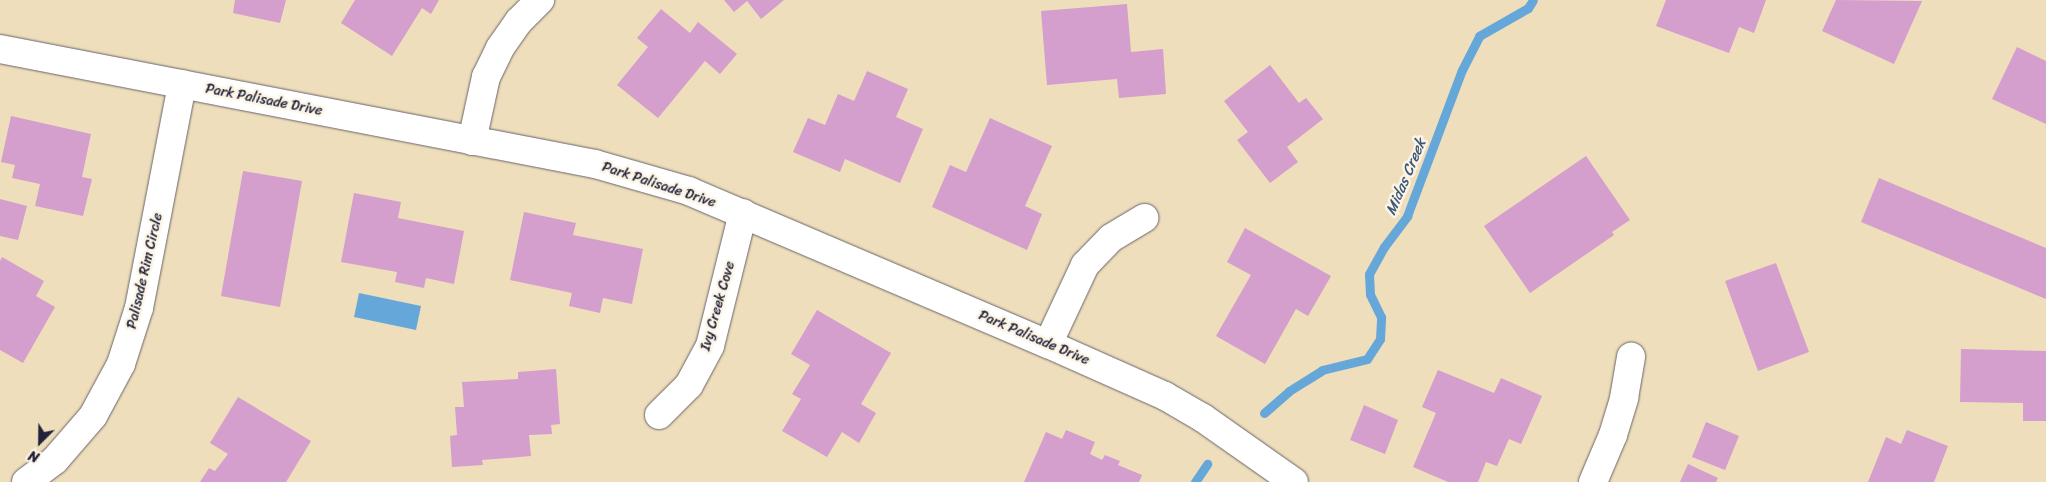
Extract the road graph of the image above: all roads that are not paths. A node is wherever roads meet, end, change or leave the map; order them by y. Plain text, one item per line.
1 (540, 0) edge
2 (0, 49) edge
3 (182, 84) junction
4 (472, 141) junction
5 (743, 213) junction
6 (1144, 218) dead end
7 (1048, 344) junction
8 (1631, 357) dead end
9 (659, 415) dead end
10 (26, 482) edge
11 (1294, 482) edge
12 (1593, 482) edge

1 - 4 street
2 - 3 street, Park Palisade Drive
3 - 4 street, Park Palisade Drive
3 - 10 street, Palisade Rim Circle
4 - 5 street, Park Palisade Drive
5 - 7 street, Park Palisade Drive
5 - 9 street, Ivy Creek Cove
6 - 7 street
7 - 11 street, Park Palisade Drive
8 - 12 street

